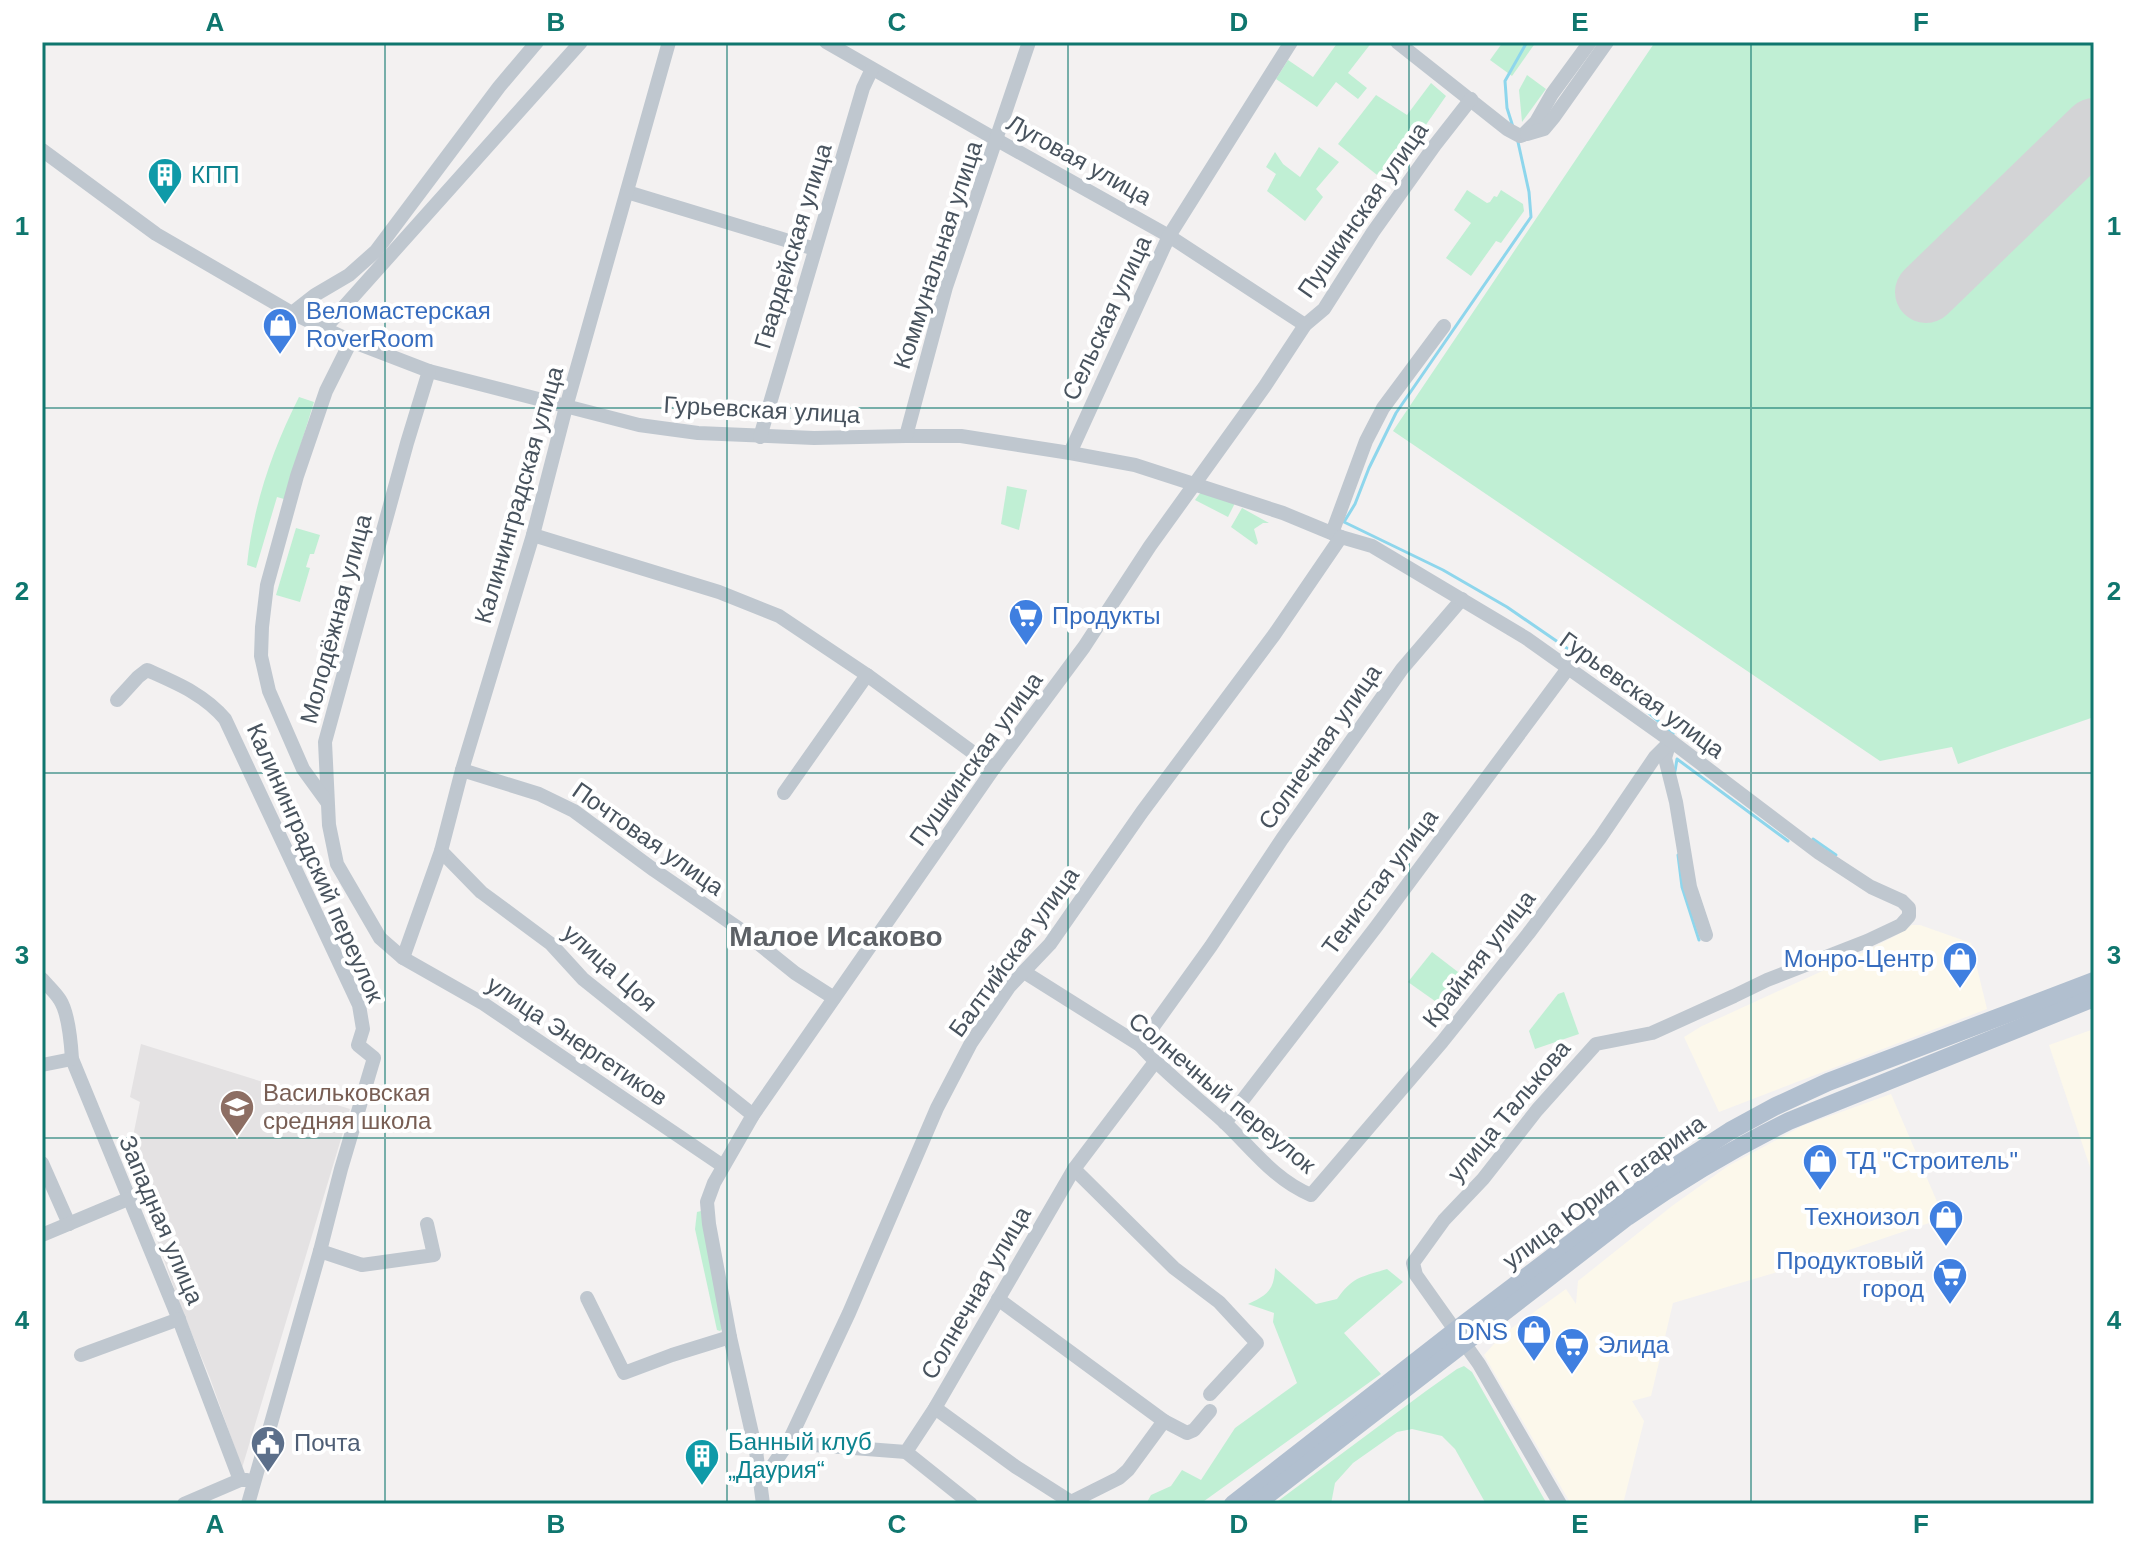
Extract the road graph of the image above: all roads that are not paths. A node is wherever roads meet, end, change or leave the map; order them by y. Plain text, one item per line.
1 (537, 42) edge
2 (581, 42) edge
3 (669, 42) edge
4 (826, 42) edge
5 (1029, 42) edge
6 (1291, 42) edge
7 (1397, 42) edge
8 (1590, 42) edge
9 (1607, 42) edge
10 (872, 69) junction
11 (1471, 99) junction
12 (1516, 133) junction
13 (997, 140) junction
14 (42, 150) edge
15 (627, 192) junction
16 (1169, 236) junction
17 (815, 249) junction
18 (292, 313) junction
19 (1305, 325) junction
20 (1444, 326) dead end
21 (325, 328) junction
22 (351, 341) junction
23 (429, 371) junction
24 (566, 407) junction
25 (906, 436) junction
26 (760, 437) junction
27 (1070, 453) junction
28 (1195, 483) junction
29 (533, 535) junction
30 (1340, 535) junction
31 (1462, 599) junction
32 (1569, 667) junction
33 (867, 675) junction
34 (117, 700) dead end
35 (1671, 741) junction
36 (994, 768) junction
37 (462, 770) junction
38 (784, 793) dead end
39 (328, 804) junction
40 (441, 851) junction
41 (1902, 901) joint
42 (1706, 935) dead end
43 (403, 958) junction
44 (1024, 972) junction
45 (42, 979) edge
46 (2094, 981) edge
47 (834, 998) junction
48 (2094, 998) edge
49 (1140, 1045) junction
50 (72, 1059) junction
51 (1155, 1062) junction
52 (42, 1065) edge
53 (753, 1115) junction
54 (1225, 1123) junction
55 (42, 1163) edge
56 (723, 1166) junction
57 (1074, 1169) junction
58 (1311, 1195) joint
59 (128, 1199) junction
60 (69, 1224) junction
61 (427, 1224) dead end
62 (42, 1235) edge
63 (320, 1251) junction
64 (587, 1298) dead end
65 (998, 1299) junction
66 (179, 1319) junction
67 (730, 1337) junction
68 (1460, 1337) junction
69 (81, 1355) dead end
70 (1210, 1394) dead end
71 (935, 1408) junction
72 (1210, 1411) dead end
73 (1164, 1421) junction
74 (788, 1443) junction
75 (906, 1452) junction
76 (761, 1479) junction
77 (248, 1480) junction
78 (184, 1504) edge
79 (248, 1504) edge
80 (763, 1504) edge
81 (971, 1504) edge
82 (1233, 1504) edge
83 (1256, 1504) edge
84 (1560, 1504) edge

1 - 18 street
2 - 21 street
3 - 15 street, Калининградская улица
4 - 10 street, Луговая улица
5 - 13 street, Коммунальная улица
6 - 16 street, Сельская улица
7 - 11 street
8 - 12 street
9 - 12 street
10 - 13 street, Луговая улица
10 - 17 street, Гвардейская улица
11 - 12 street
11 - 19 street, Пушкинская улица
13 - 16 street, Луговая улица
13 - 25 street, Коммунальная улица
14 - 18 street, Гурьевская улица
15 - 17 street
15 - 24 street, Калининградская улица
16 - 19 street, Луговая улица
16 - 27 street, Сельская улица
17 - 26 street, Гвардейская улица
18 - 21 street, Гурьевская улица
19 - 28 street, Пушкинская улица
20 - 30 street, Балтийская улица
21 - 22 street, Гурьевская улица
22 - 23 street, Гурьевская улица
22 - 39 street
23 - 24 street, Гурьевская улица
23 - 39 street, Молодёжная улица
24 - 26 street, Гурьевская улица
24 - 29 street, Калининградская улица
25 - 26 street, Гурьевская улица
25 - 27 street, Гурьевская улица
27 - 28 street, Гурьевская улица
28 - 30 street, Гурьевская улица
28 - 36 street, Пушкинская улица
29 - 33 street
29 - 37 street, Калининградская улица
30 - 31 street, Гурьевская улица
30 - 44 street, Балтийская улица
31 - 32 street, Гурьевская улица
31 - 49 street, Солнечная улица
32 - 35 street, Гурьевская улица
32 - 54 street, Тенистая улица
33 - 36 street
33 - 38 street
34 - 63 street, Калининградский переулок
35 - 41 street, Гурьевская улица
35 - 42 street
35 - 58 street, Крайняя улица
36 - 47 street, Пушкинская улица
37 - 40 street, Калининградская улица
37 - 47 street, Почтовая улица
39 - 43 street, Молодёжная улица
40 - 43 street, Калининградская улица
40 - 53 street, улица Цоя
41 - 68 street, улица Талькова
43 - 56 street, улица Энергетиков
44 - 49 street, Солнечный переулок
44 - 74 street, Балтийская улица
45 - 50 street, Западная улица
46 - 68 main road, улица Юрия Гагарина
47 - 53 street, Пушкинская улица
48 - 68 main road, улица Юрия Гагарина
49 - 51 street, Солнечный переулок
50 - 52 street
50 - 59 street, Западная улица
51 - 54 street, Солнечный переулок
51 - 57 street, Солнечная улица
53 - 56 street, Пушкинская улица
54 - 58 street, Солнечный переулок
55 - 60 street
56 - 67 street, Пушкинская улица
57 - 65 street, Солнечная улица
57 - 70 street
59 - 60 street
59 - 66 street, Западная улица
60 - 62 street
61 - 63 street
63 - 77 street
64 - 67 street
65 - 71 street, Солнечная улица
65 - 73 street
66 - 69 street
66 - 77 street, Западная улица
67 - 76 street, Пушкинская улица
68 - 82 main road, улица Юрия Гагарина
68 - 83 main road, улица Юрия Гагарина
68 - 84 street
71 - 73 street
71 - 75 street, Солнечная улица
72 - 73 street
74 - 75 street
74 - 76 street, Балтийская улица
75 - 81 street
76 - 80 street, Пушкинская улица
77 - 78 street
77 - 79 street

